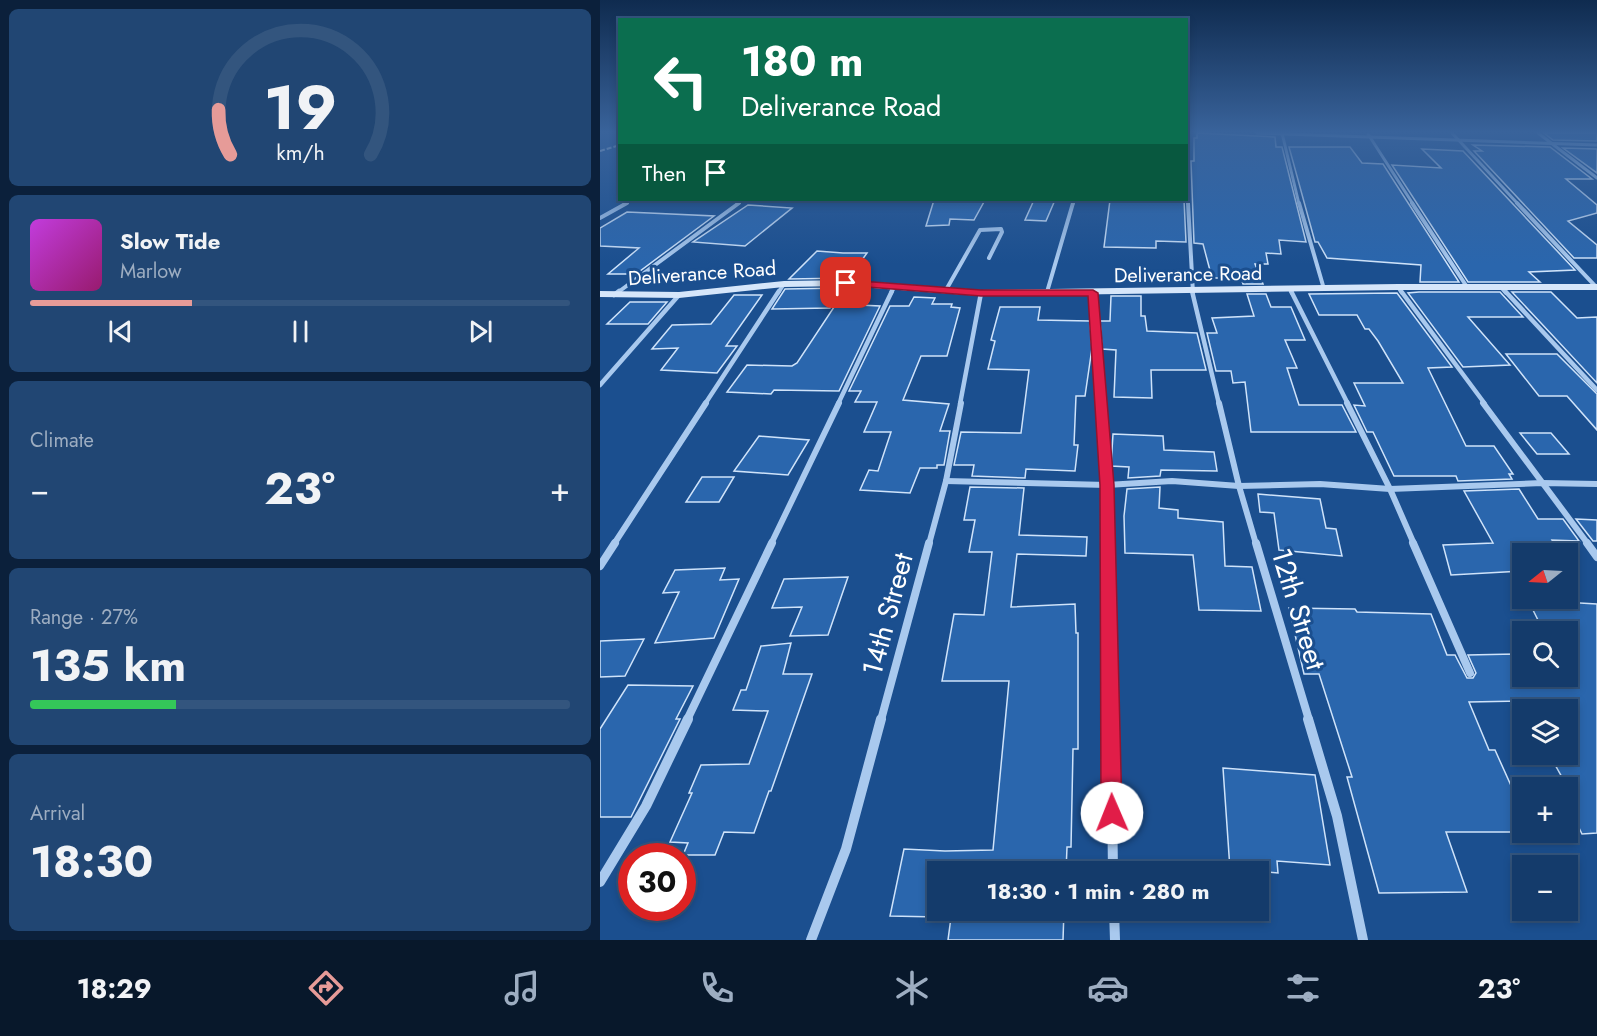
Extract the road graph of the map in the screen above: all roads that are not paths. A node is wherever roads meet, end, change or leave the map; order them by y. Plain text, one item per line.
1 (1293, 177) edge
2 (1396, 177) edge
3 (1494, 177) edge
4 (629, 201) edge
5 (741, 201) edge
6 (1074, 201) edge
7 (1188, 201) edge
8 (600, 218) edge
9 (989, 258) dead end
10 (784, 284) junction
11 (1500, 286) junction
12 (894, 287) junction
13 (1398, 287) junction
14 (1467, 287) junction
15 (1597, 287) edge
16 (1290, 289) junction
17 (1324, 289) junction
18 (946, 290) junction
19 (1192, 290) junction
20 (1047, 292) junction
21 (981, 293) junction
22 (1093, 293) junction
23 (600, 294) edge
24 (614, 295) junction
25 (679, 295) junction
26 (600, 385) edge
27 (1597, 390) edge
28 (946, 481) junction
29 (1542, 483) junction
30 (1597, 484) edge
31 (1107, 485) junction
32 (1239, 486) junction
33 (1390, 489) junction
34 (1597, 557) edge
35 (600, 566) edge
36 (1470, 673) dead end
37 (1113, 861) edge
38 (600, 882) edge
39 (1114, 921) edge
40 (811, 940) edge
41 (1115, 940) edge
42 (1363, 940) edge

1 - 17 street
2 - 14 street
3 - 15 street
4 - 8 street
5 - 24 street
6 - 20 street
7 - 19 street, 12th Street
9 - 18 street
10 - 12 street, Deliverance Road
10 - 25 street, Deliverance Road
10 - 35 street
11 - 14 street, Deliverance Road
11 - 15 street, Deliverance Road
11 - 27 street
12 - 18 street, Deliverance Road
12 - 38 street
13 - 14 street, Deliverance Road
13 - 17 street, Deliverance Road
13 - 29 street
16 - 17 street, Deliverance Road
16 - 19 street, Deliverance Road
16 - 33 street
18 - 21 street, Deliverance Road
19 - 22 street, Deliverance Road
19 - 32 street, 12th Street
20 - 21 street, Deliverance Road
20 - 22 street, Deliverance Road
21 - 28 street, 14th Street
22 - 31 street
23 - 24 street, Deliverance Road
24 - 25 street, Deliverance Road
25 - 26 street
28 - 31 street
28 - 40 street, 14th Street
29 - 30 street
29 - 33 street
29 - 34 street
31 - 32 street
31 - 37 street
32 - 33 street
32 - 42 street, 12th Street
33 - 36 street
39 - 41 street

